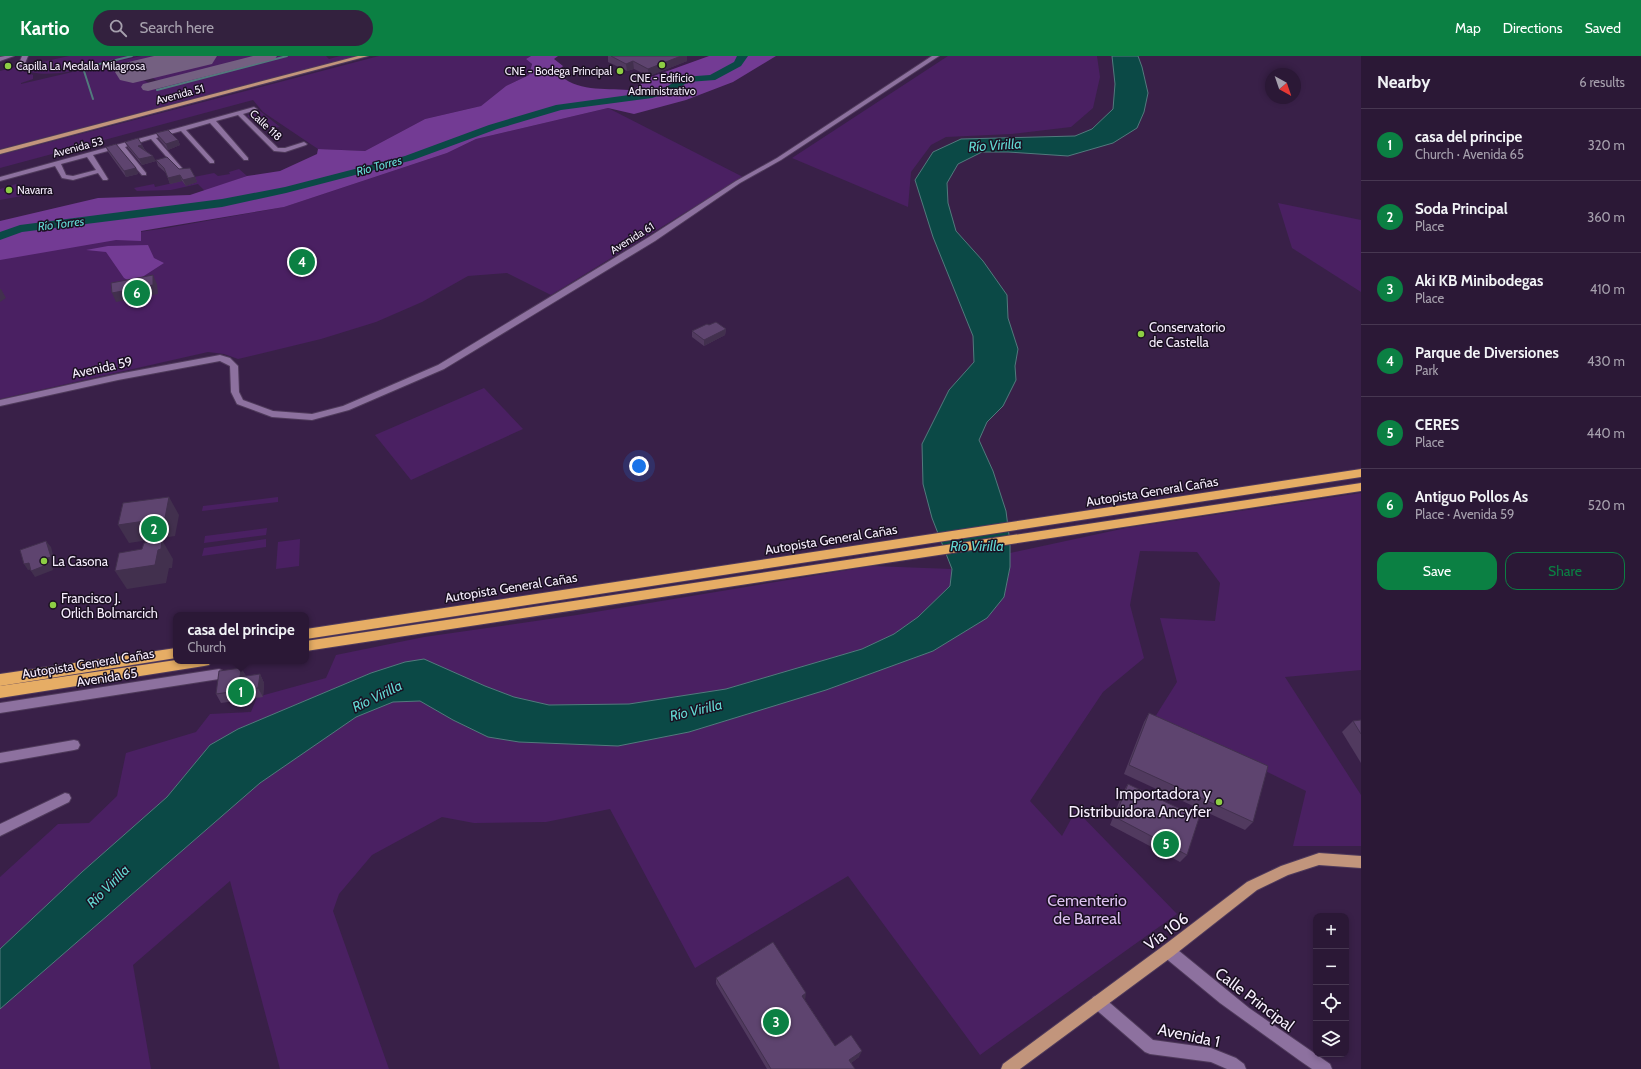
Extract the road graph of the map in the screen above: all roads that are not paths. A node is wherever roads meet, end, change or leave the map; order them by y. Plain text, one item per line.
1 (11, 56) edge
2 (25, 56) edge
3 (365, 56) edge
4 (936, 56) edge
5 (0, 58) edge
6 (21, 66) dead end
7 (254, 109) dead end
8 (239, 113) junction
9 (212, 121) junction
10 (182, 129) junction
11 (152, 137) junction
12 (304, 144) dead end
13 (121, 146) junction
14 (0, 152) edge
15 (89, 155) junction
16 (246, 160) dead end
17 (212, 162) dead end
18 (57, 163) junction
19 (180, 169) edge
20 (99, 172) junction
21 (144, 174) dead end
22 (0, 179) edge
23 (105, 179) dead end
24 (209, 359) joint
25 (0, 403) edge
26 (1361, 474) edge
27 (1361, 487) edge
28 (1061, 526) junction
29 (850, 557) junction
30 (309, 634) edge
31 (309, 646) edge
32 (173, 653) edge
33 (184, 664) edge
34 (219, 674) edge
35 (0, 680) edge
36 (0, 692) edge
37 (0, 708) edge
38 (74, 745) dead end
39 (0, 758) edge
40 (65, 798) dead end
41 (0, 830) edge
42 (1361, 862) edge
43 (1168, 951) junction
44 (1098, 1002) junction
45 (1232, 1067) edge
46 (1008, 1069) edge
47 (1325, 1069) edge

1 - 5 street
2 - 6 street
3 - 14 main road, Avenida 51
4 - 24 street, Avenida 61
7 - 8 street, Avenida 53
8 - 9 street, Avenida 53
8 - 12 street, Calle 118
9 - 10 street, Avenida 53
9 - 16 street
10 - 11 street, Avenida 53
10 - 17 street
11 - 13 street, Avenida 53
11 - 19 street
13 - 15 street, Avenida 53
13 - 21 street
15 - 18 street, Avenida 53
15 - 20 street
18 - 20 street
18 - 22 street, Avenida 53
20 - 23 street
24 - 25 street, Avenida 59
26 - 28 highway, Autopista General Cañas
27 - 28 highway, Autopista General Cañas
28 - 29 highway, Autopista General Cañas
29 - 30 highway, Autopista General Cañas
29 - 31 highway, Autopista General Cañas
32 - 35 highway, Autopista General Cañas
33 - 36 highway, Autopista General Cañas
34 - 37 street, Avenida 65
38 - 39 street
40 - 41 street
42 - 43 main road, Vía 106
43 - 44 main road, Vía 106
43 - 47 street, Calle Principal
44 - 45 street, Avenida 1
44 - 46 main road, Vía 106

